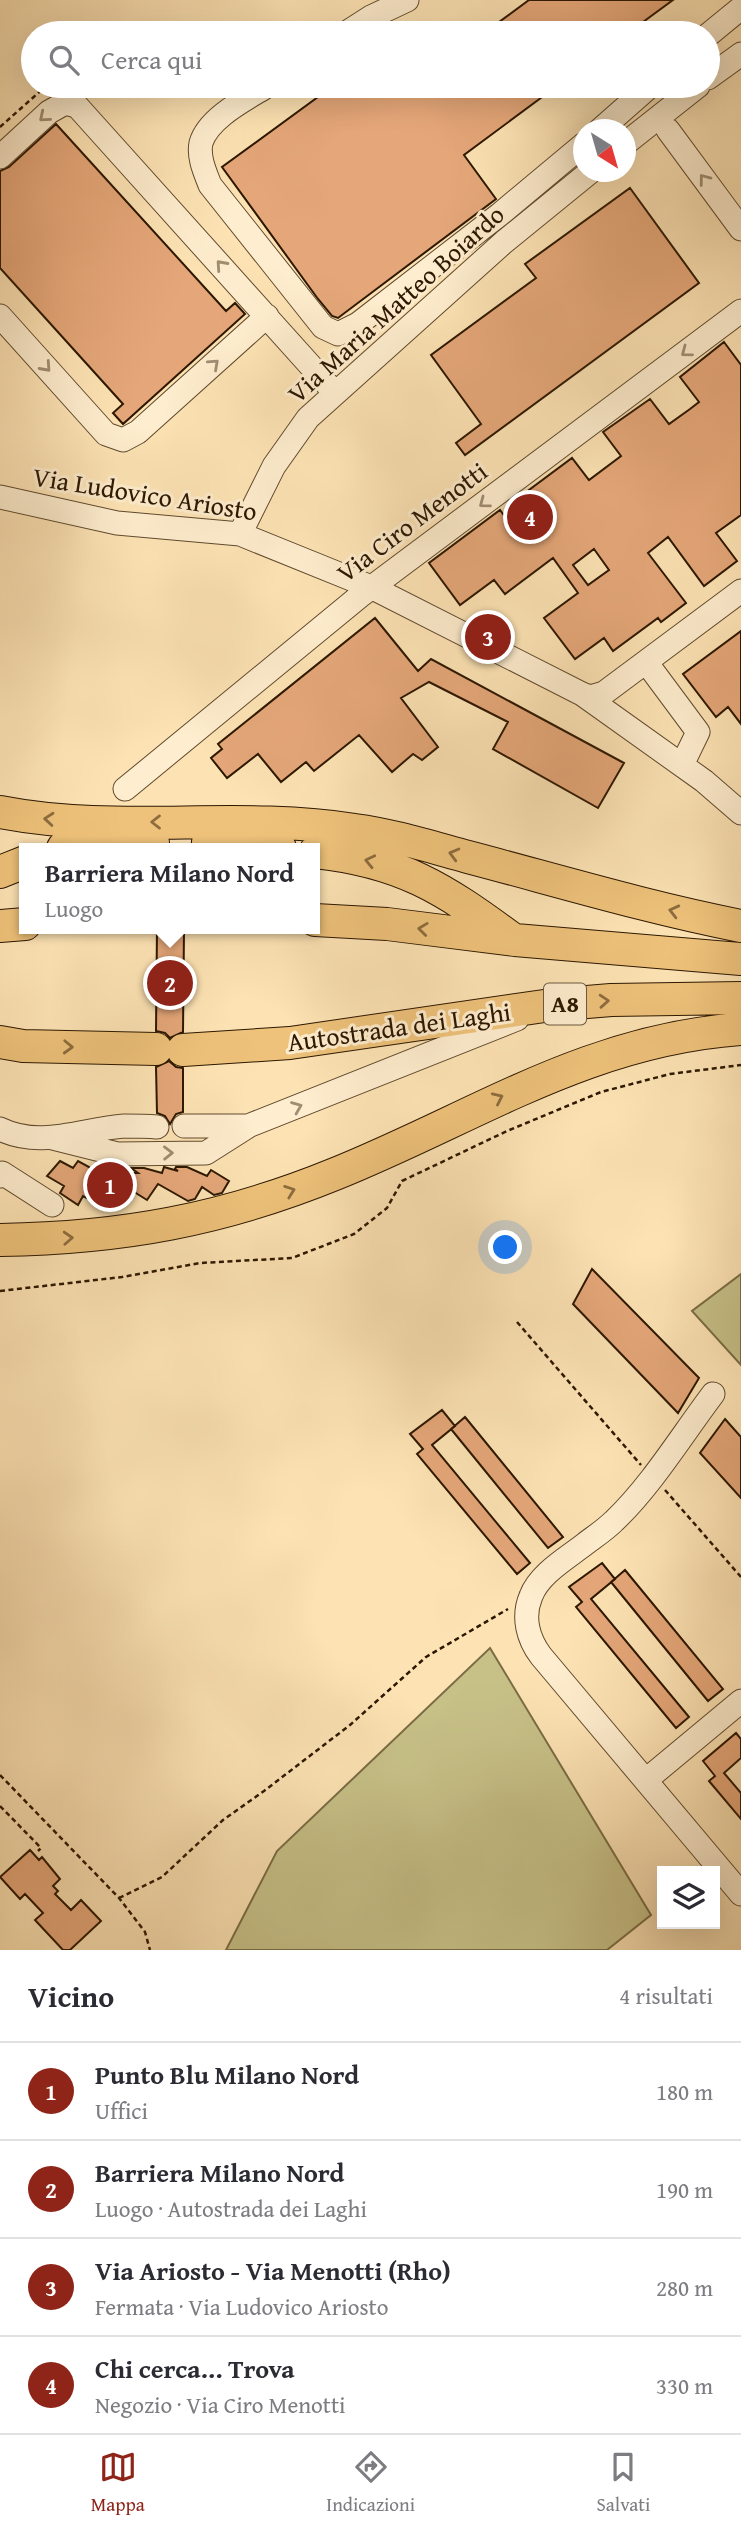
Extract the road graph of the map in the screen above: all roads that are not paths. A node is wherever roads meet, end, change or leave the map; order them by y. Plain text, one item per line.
1 (407, 0) edge
2 (741, 8) edge
3 (365, 21) edge
4 (720, 25) edge
5 (741, 54) edge
6 (720, 69) edge
7 (249, 98) edge
8 (636, 98) edge
9 (682, 98) edge
10 (612, 119) edge
11 (668, 130) dead end
12 (636, 134) edge
13 (573, 152) edge
14 (0, 157) edge
15 (578, 182) edge
16 (741, 229) edge
17 (741, 311) edge
18 (0, 316) edge
19 (267, 316) junction
20 (335, 393) junction
21 (0, 497) edge
22 (240, 534) junction
23 (371, 587) junction
24 (741, 591) edge
25 (646, 662) junction
26 (582, 694) junction
27 (682, 765) junction
28 (125, 789) dead end
29 (0, 812) edge
30 (741, 813) edge
31 (156, 843) edge
32 (230, 843) edge
33 (320, 853) edge
34 (19, 864) edge
35 (0, 872) edge
36 (320, 920) edge
37 (19, 924) edge
38 (0, 926) edge
39 (741, 926) edge
40 (515, 940) junction
41 (741, 959) edge
42 (741, 998) edge
43 (551, 1005) junction
44 (741, 1029) edge
45 (0, 1042) edge
46 (157, 1126) dead end
47 (184, 1126) dead end
48 (248, 1126) junction
49 (0, 1129) edge
50 (53, 1138) junction
51 (0, 1176) edge
52 (52, 1205) dead end
53 (0, 1240) edge
54 (713, 1394) dead end
55 (741, 1701) edge
56 (646, 1780) junction
57 (741, 1894) edge

1 - 3 street
2 - 4 street
5 - 6 street
7 - 13 street
8 - 10 street
9 - 12 street
16 -> 11 street
19 -> 14 street
15 - 20 street, Via Maria Matteo Boiardo
17 -> 23 street, Via Ciro Menotti
18 -> 19 street
19 - 20 street
20 - 22 street, Via Maria Matteo Boiardo
21 - 22 street, Via Ludovico Ariosto
22 - 23 street, Via Ludovico Ariosto
23 - 26 street, Via Ludovico Ariosto
23 - 28 street, Via Ciro Menotti
24 - 25 street
25 - 26 street
25 - 27 street
26 - 27 street, Via Ludovico Ariosto
27 - 30 street, Via Ludovico Ariosto
39 -> 29 highway
31 - 32 highway
40 -> 33 highway, A8
34 - 35 highway
40 -> 36 highway, A8
37 - 38 highway
40 - 41 highway, A8
43 -> 42 highway, Autostrada dei Laghi / A8
45 -> 43 highway, Autostrada dei Laghi / A8
48 -> 43 street
53 -> 44 highway
46 - 50 street
47 - 48 street
50 -> 48 street
49 - 50 street
51 - 52 street
54 - 56 street
55 - 56 street
56 - 57 street

